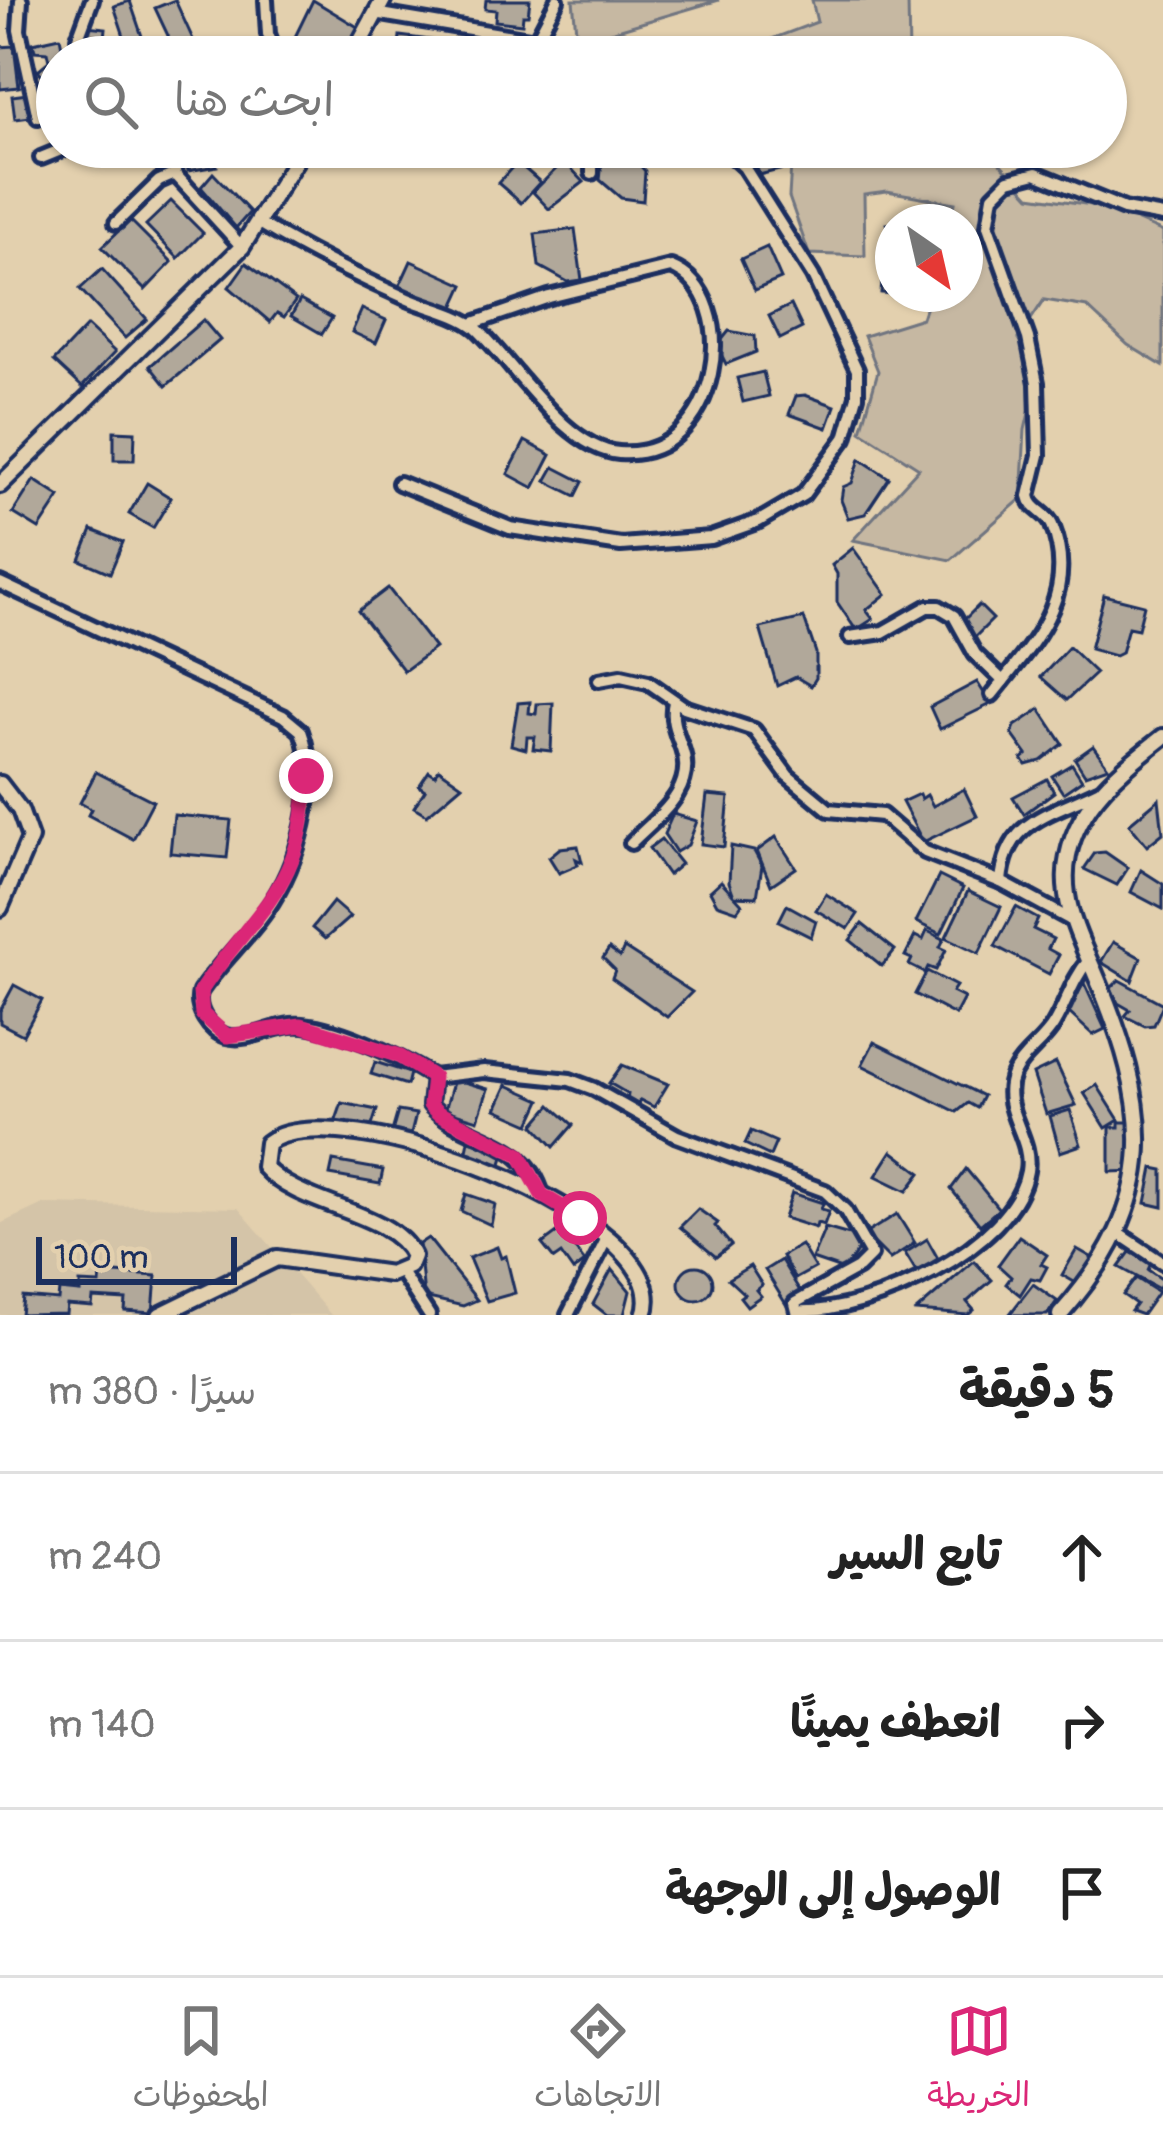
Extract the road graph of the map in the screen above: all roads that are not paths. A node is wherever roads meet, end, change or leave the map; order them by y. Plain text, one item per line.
1 (21, 0) edge
2 (92, 0) edge
3 (266, 0) edge
4 (556, 0) edge
5 (379, 7) edge
6 (79, 36) edge
7 (269, 36) edge
8 (363, 36) edge
9 (517, 36) edge
10 (538, 36) edge
11 (36, 108) edge
12 (175, 168) edge
13 (292, 168) edge
14 (592, 168) edge
15 (745, 168) edge
16 (175, 173) junction
17 (592, 173) dead end
18 (1163, 216) edge
19 (116, 223) dead end
20 (260, 224) junction
21 (242, 247) junction
22 (471, 324) junction
23 (399, 483) dead end
24 (0, 484) edge
25 (0, 584) edge
26 (850, 637) dead end
27 (598, 680) dead end
28 (1003, 681) junction
29 (992, 695) dead end
30 (674, 702) junction
31 (1163, 737) edge
32 (0, 784) edge
33 (1098, 791) junction
34 (631, 843) dead end
35 (1001, 882) junction
36 (0, 908) edge
37 (1073, 921) junction
38 (1088, 960) junction
39 (433, 1077) junction
40 (542, 1195) junction
41 (1121, 1235) junction
42 (607, 1238) junction
43 (1163, 1263) edge
44 (401, 1272) junction
45 (1091, 1284) junction
46 (160, 1315) edge
47 (429, 1315) edge
48 (568, 1315) edge
49 (644, 1315) edge
50 (1060, 1315) edge
51 (1078, 1315) edge

1 - 11 street
2 - 6 street
3 - 7 street
4 - 10 street
5 - 8 street
5 - 9 street
12 - 16 street
13 - 20 street
14 - 17 street
15 - 23 street
16 - 19 street
16 - 21 street
18 - 28 street
20 - 21 street
20 - 22 street
21 - 24 street
22 - 22 street
25 - 39 street
26 - 28 street
27 - 30 street
28 - 29 street
30 - 34 street
30 - 35 street
31 - 33 street
32 - 36 street
33 - 35 street
33 - 37 street
35 - 37 street
37 - 38 street
38 - 39 street
38 - 41 street
39 - 40 street
40 - 42 street
40 - 44 street
41 - 43 street
41 - 45 street
42 - 48 street
42 - 49 street
44 - 46 street
44 - 47 street
45 - 50 street
45 - 51 street

